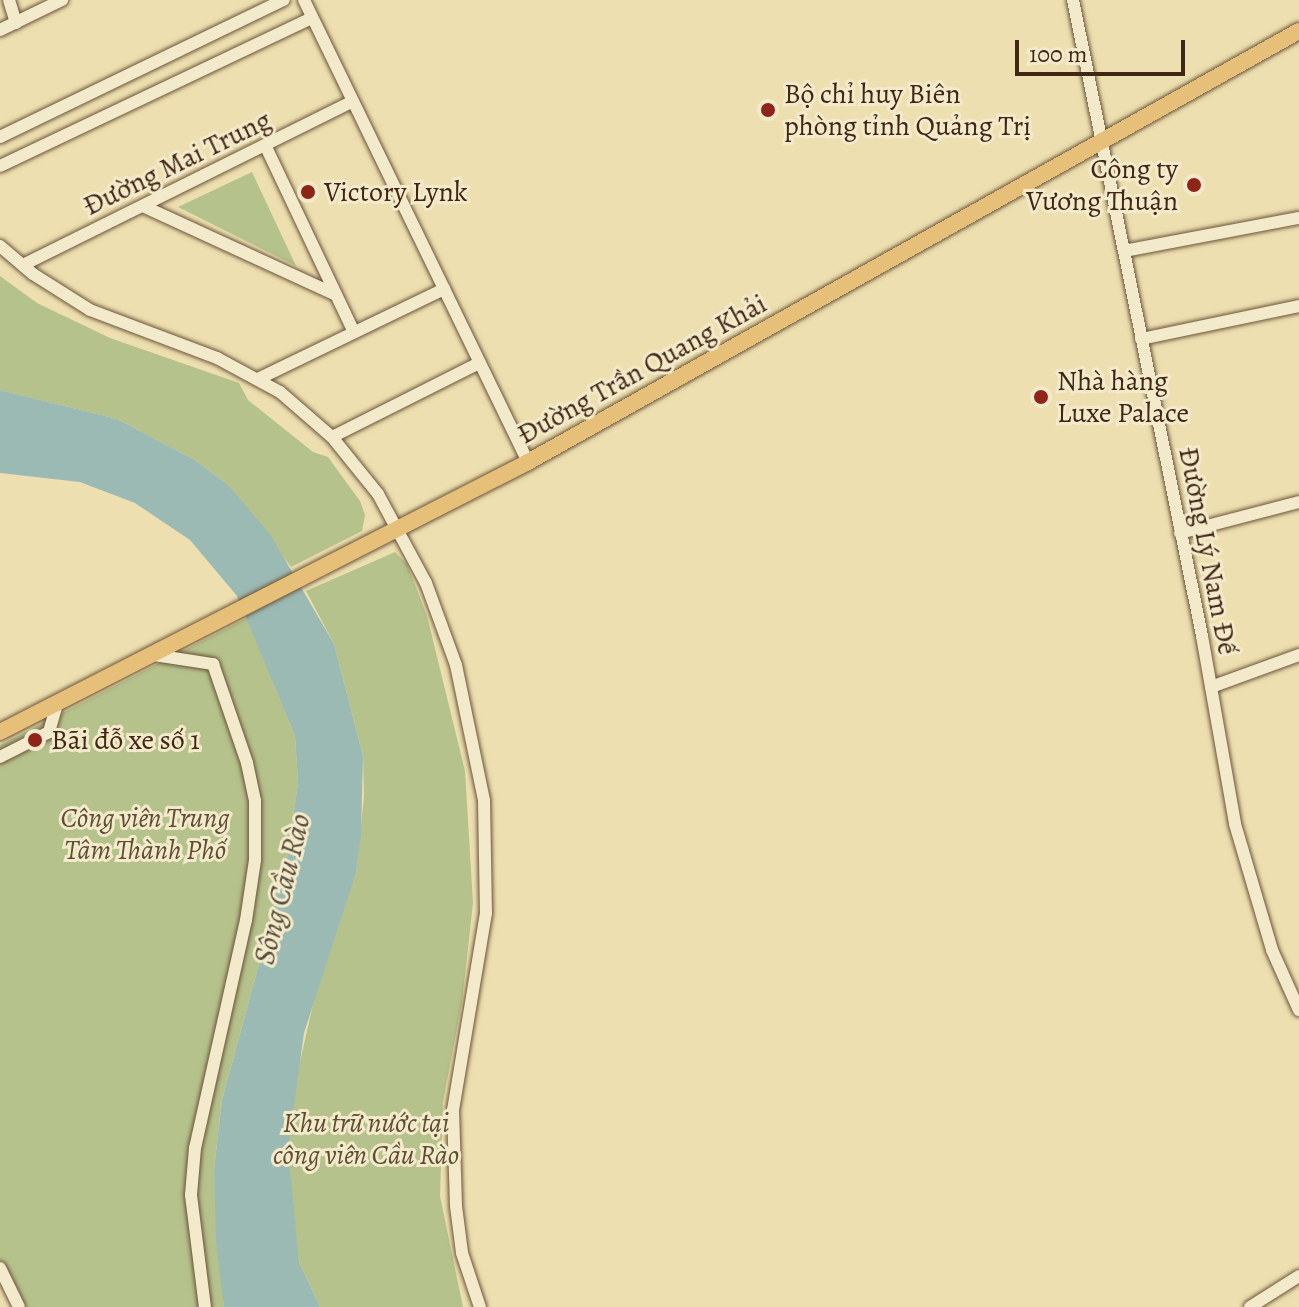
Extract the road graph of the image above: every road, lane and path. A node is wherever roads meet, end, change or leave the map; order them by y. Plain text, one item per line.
1 (9, 0) edge
2 (62, 0) edge
3 (284, 0) edge
4 (304, 0) edge
5 (1073, 0) edge
6 (311, 18) junction
7 (16, 23) junction
8 (0, 30) edge
9 (1299, 31) edge
10 (352, 102) junction
11 (0, 137) edge
12 (1101, 142) junction
13 (266, 147) junction
14 (0, 166) edge
15 (145, 207) junction
16 (1299, 218) edge
17 (0, 246) edge
18 (1124, 251) junction
19 (23, 265) junction
20 (444, 289) junction
21 (336, 295) junction
22 (1299, 306) edge
23 (354, 332) junction
24 (1141, 339) junction
25 (479, 363) junction
26 (258, 379) junction
27 (332, 437) junction
28 (528, 462) junction
29 (1299, 502) edge
30 (400, 527) junction
31 (1180, 533) junction
32 (154, 655) junction
33 (1299, 655) edge
34 (1211, 687) junction
35 (57, 704) junction
36 (0, 732) edge
37 (0, 757) edge
38 (1299, 1010) edge
39 (0, 1268) edge
40 (1299, 1276) edge
41 (19, 1307) edge
42 (205, 1307) edge
43 (480, 1307) edge
44 (1250, 1307) edge

1 - 7 street
2 - 7 street
3 - 11 street
4 - 6 street
5 - 12 street, Đường Lý Nam Đế
6 - 10 street
6 - 14 street
7 - 8 street
9 - 12 main road, Đường Trần Quang Khải
10 - 13 street, Đường Mai Trung
10 - 20 street
12 - 18 street, Đường Lý Nam Đế
12 - 28 main road, Đường Trần Quang Khải
13 - 15 street, Đường Mai Trung
13 - 21 street
15 - 19 street, Đường Mai Trung
15 - 21 street
16 - 18 street
17 - 19 street
18 - 24 street, Đường Lý Nam Đế
19 - 26 street
20 - 23 street
20 - 25 street
21 - 23 street
22 - 24 street
23 - 26 street
24 - 31 street, Đường Lý Nam Đế
25 - 27 street
25 - 28 street
26 - 27 street
27 - 30 street
28 - 30 main road, Đường Trần Quang Khải
29 - 31 street
30 - 32 main road, Đường Trần Quang Khải
30 - 43 street
31 - 34 street, Đường Lý Nam Đế
32 - 35 main road, Đường Trần Quang Khải
32 - 42 street
33 - 34 street
34 - 38 street, Đường Lý Nam Đế
35 - 36 main road, Đường Trần Quang Khải
35 - 37 street
39 - 41 street
40 - 44 street

